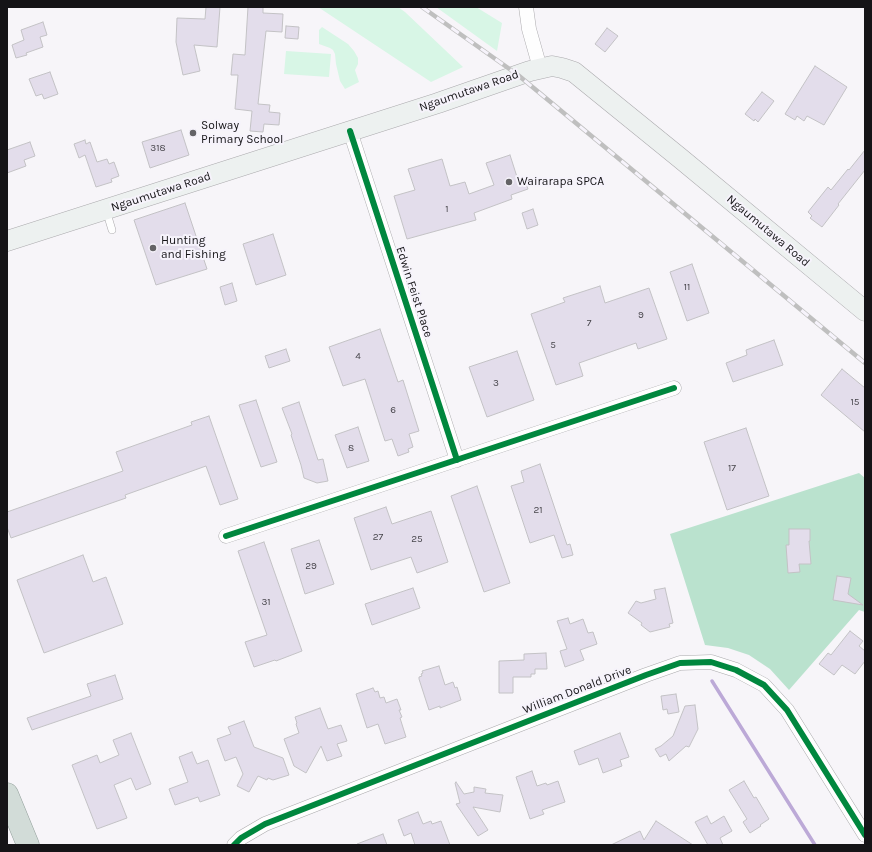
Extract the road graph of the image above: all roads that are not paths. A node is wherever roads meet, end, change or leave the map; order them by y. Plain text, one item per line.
1 (526, 7) edge
2 (540, 68) junction
3 (350, 131) junction
4 (106, 210) junction
5 (112, 230) dead end
6 (7, 241) edge
7 (865, 311) edge
8 (674, 388) dead end
9 (457, 460) junction
10 (226, 536) dead end
11 (7, 794) edge
12 (865, 835) edge
13 (28, 845) edge
14 (234, 845) edge

1 - 2 street
2 - 3 main road, Ngaumutawa Road
2 - 7 main road, Ngaumutawa Road
3 - 4 main road, Ngaumutawa Road
3 - 9 street, Edwin Feist Place
4 - 5 lane
4 - 6 main road, Ngaumutawa Road
8 - 9 street
9 - 10 street
11 - 13 highway
12 - 14 street, William Donald Drive

